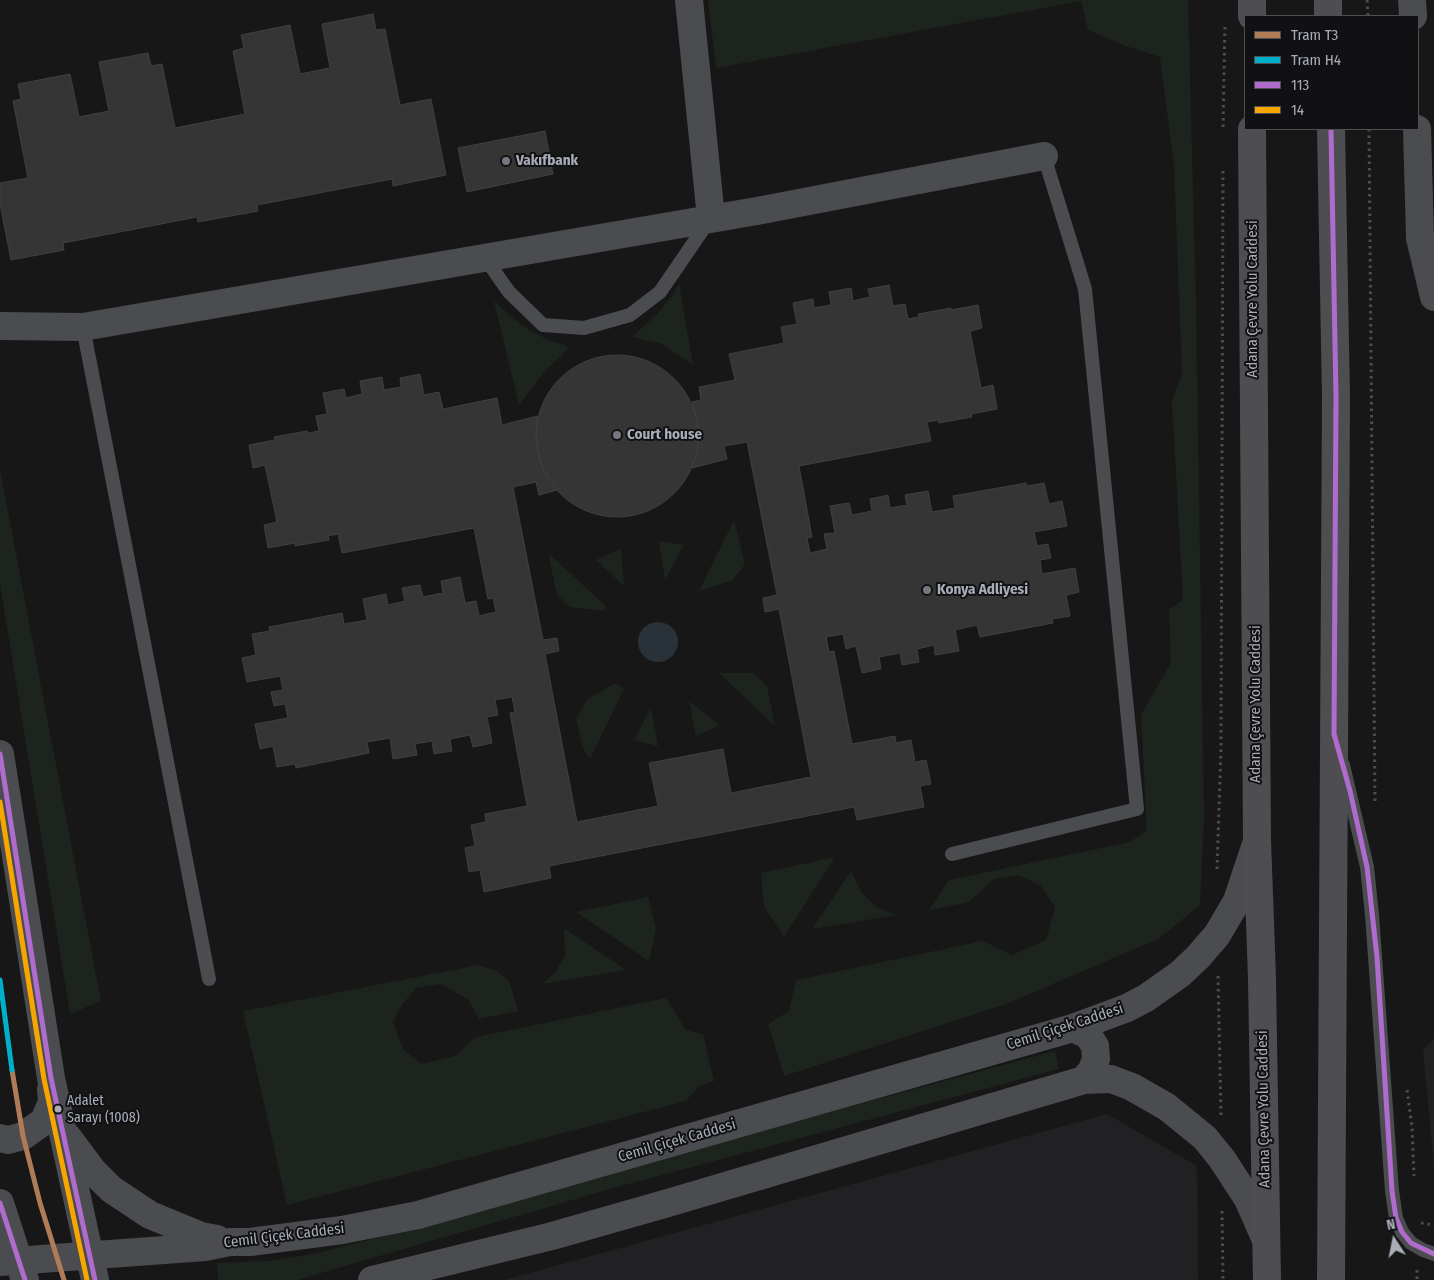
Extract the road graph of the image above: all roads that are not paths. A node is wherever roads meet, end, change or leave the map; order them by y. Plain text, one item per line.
1 (689, 0) edge
2 (1252, 0) edge
3 (1328, 0) edge
4 (1412, 0) edge
5 (1252, 15) edge
6 (1328, 15) edge
7 (1412, 15) edge
8 (1252, 130) edge
9 (1331, 130) edge
10 (1416, 130) edge
11 (1044, 156) joint
12 (710, 218) junction
13 (485, 258) junction
14 (1434, 297) edge
15 (0, 326) edge
16 (83, 327) junction
17 (1334, 734) junction
18 (0, 754) edge
19 (1257, 840) junction
20 (952, 854) dead end
21 (209, 979) dead end
22 (1073, 1028) junction
23 (51, 1078) junction
24 (1084, 1080) junction
25 (61, 1128) junction
26 (0, 1138) edge
27 (0, 1203) edge
28 (1266, 1240) junction
29 (230, 1242) junction
30 (1434, 1254) edge
31 (14, 1268) edge
32 (92, 1268) edge
33 (372, 1280) edge
34 (1267, 1280) edge
35 (1331, 1280) edge

1 - 12 street
2 - 5 highway
3 - 6 highway
4 - 7 street
8 - 19 highway, Adana Çevre Yolu Caddesi
9 - 17 highway
10 - 14 street
11 - 12 street
11 - 20 lane
12 - 13 street
12 - 13 lane
13 - 16 street
15 - 16 street
16 - 21 lane
17 - 30 lane
17 - 35 highway
18 - 23 street
19 - 22 street, Cemil Çiçek Caddesi
19 - 28 highway, Adana Çevre Yolu Caddesi
22 - 24 street
22 - 29 street, Cemil Çiçek Caddesi
23 - 25 street
23 - 26 street
24 - 28 street
24 - 33 street
25 - 29 street
25 - 32 street
27 - 31 street
28 - 34 highway, Adana Çevre Yolu Caddesi
29 - 32 street, Cemil Çiçek Caddesi
31 - 32 street, Cemil Çiçek Caddesi

